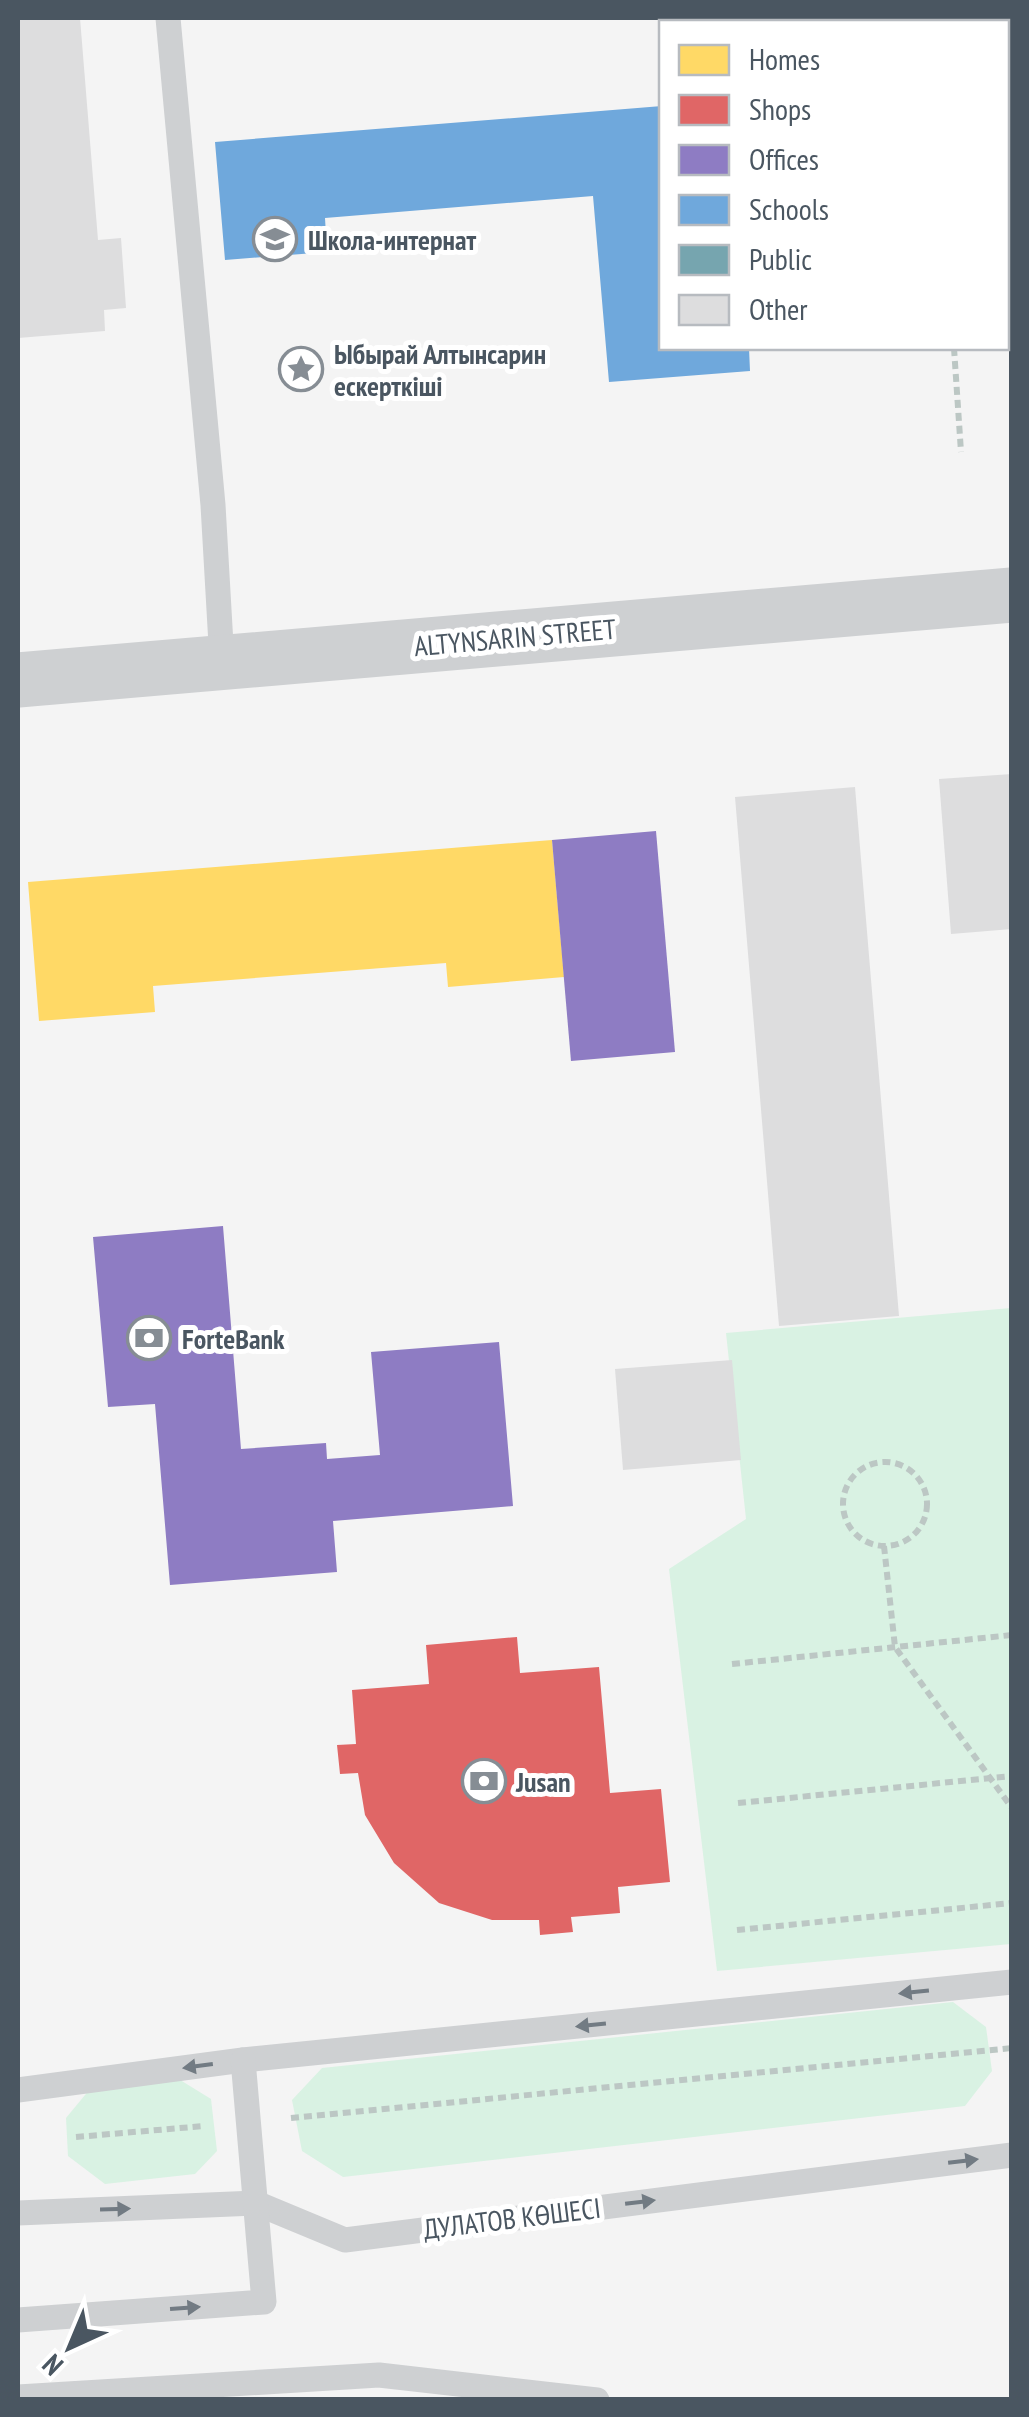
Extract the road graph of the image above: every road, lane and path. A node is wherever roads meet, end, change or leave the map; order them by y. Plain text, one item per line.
1 (168, 18) edge
2 (954, 350) edge
3 (961, 452) dead end
4 (1012, 595) edge
5 (222, 662) junction
6 (18, 680) edge
7 (884, 1546) junction
8 (1012, 1635) edge
9 (895, 1646) junction
10 (732, 1664) dead end
11 (1012, 1776) edge
12 (990, 1778) junction
13 (738, 1803) dead end
14 (1012, 1808) edge
15 (1012, 1903) edge
16 (737, 1930) dead end
17 (1012, 1982) edge
18 (1012, 2048) edge
19 (242, 2060) junction
20 (18, 2090) edge
21 (250, 2122) junction
22 (76, 2137) dead end
23 (1012, 2154) edge
24 (256, 2203) junction
25 (18, 2213) edge
26 (18, 2320) edge
27 (18, 2397) edge
28 (597, 2400) edge

1 - 5 lane
2 - 3 path
4 - 5 street, ALTYNSARIN STREET
5 - 6 street, ALTYNSARIN STREET
7 - 7 path
7 - 9 path
8 - 9 path
9 - 10 path
9 - 12 path
11 - 12 path
12 - 13 path
12 - 14 path
15 - 16 path
17 -> 19 lane
18 - 21 path
19 -> 20 lane
19 - 21 lane
21 - 22 path
21 - 24 lane
24 -> 23 lane, ДУЛАТОВ КӨШЕСІ
25 -> 24 lane, ДУЛАТОВ КӨШЕСІ
26 -> 24 lane
27 - 28 lane

